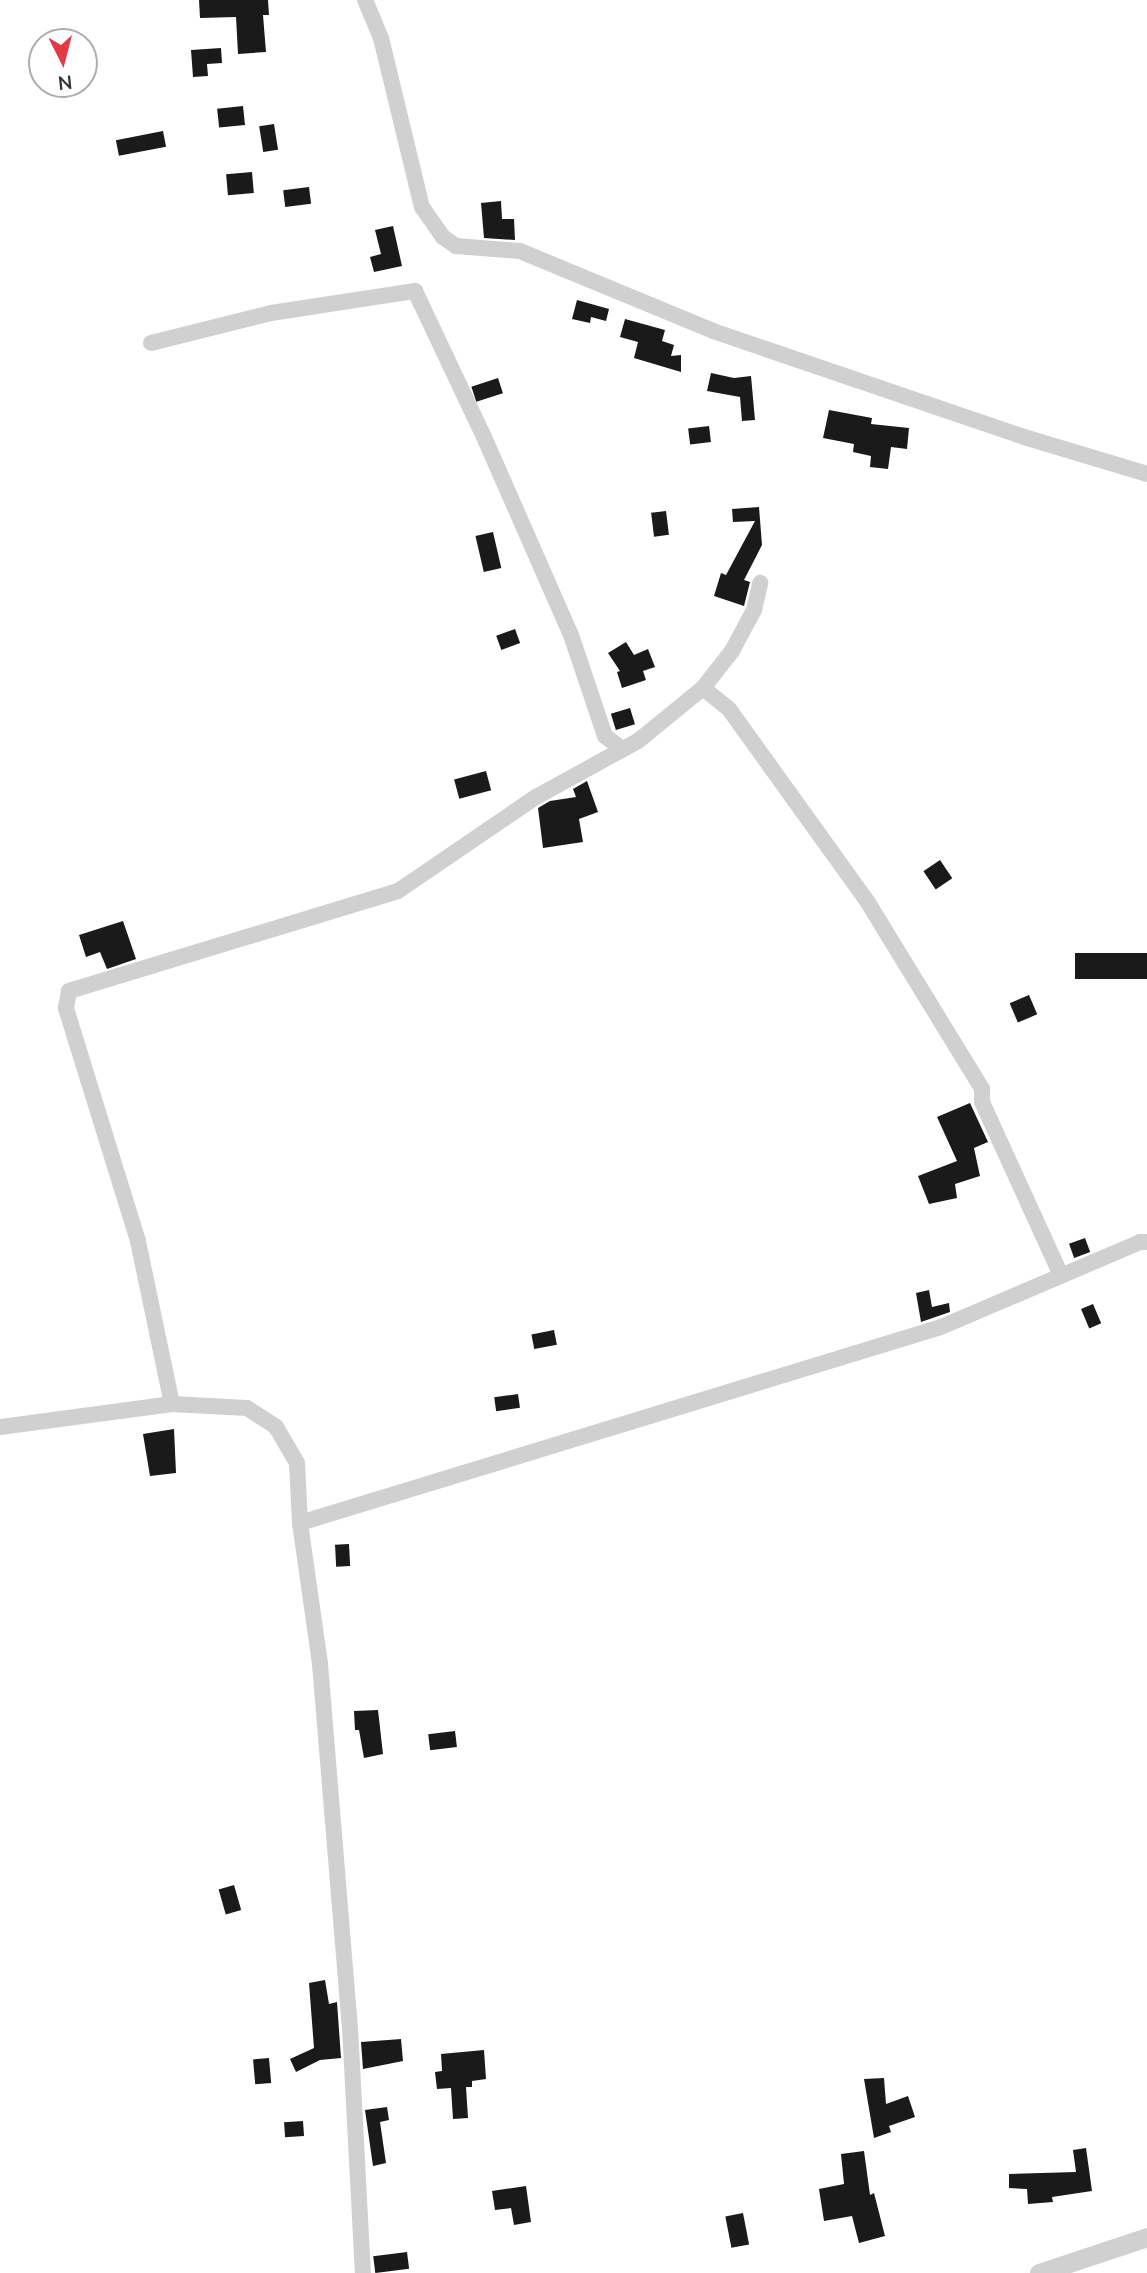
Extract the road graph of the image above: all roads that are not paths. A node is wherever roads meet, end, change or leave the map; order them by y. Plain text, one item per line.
1 (365, 0) edge
2 (151, 344) dead end
3 (1147, 474) edge
4 (760, 583) dead end
5 (702, 688) junction
6 (622, 749) junction
7 (1147, 1242) edge
8 (1061, 1275) junction
9 (172, 1404) junction
10 (0, 1427) edge
11 (300, 1523) junction
12 (1147, 2237) edge
13 (363, 2273) edge
14 (1039, 2273) edge

1 - 3 street
2 - 6 street
4 - 5 street
5 - 6 street
5 - 8 street
6 - 9 street
7 - 8 street
8 - 11 street
9 - 10 street
9 - 11 street
11 - 13 street
12 - 14 street

